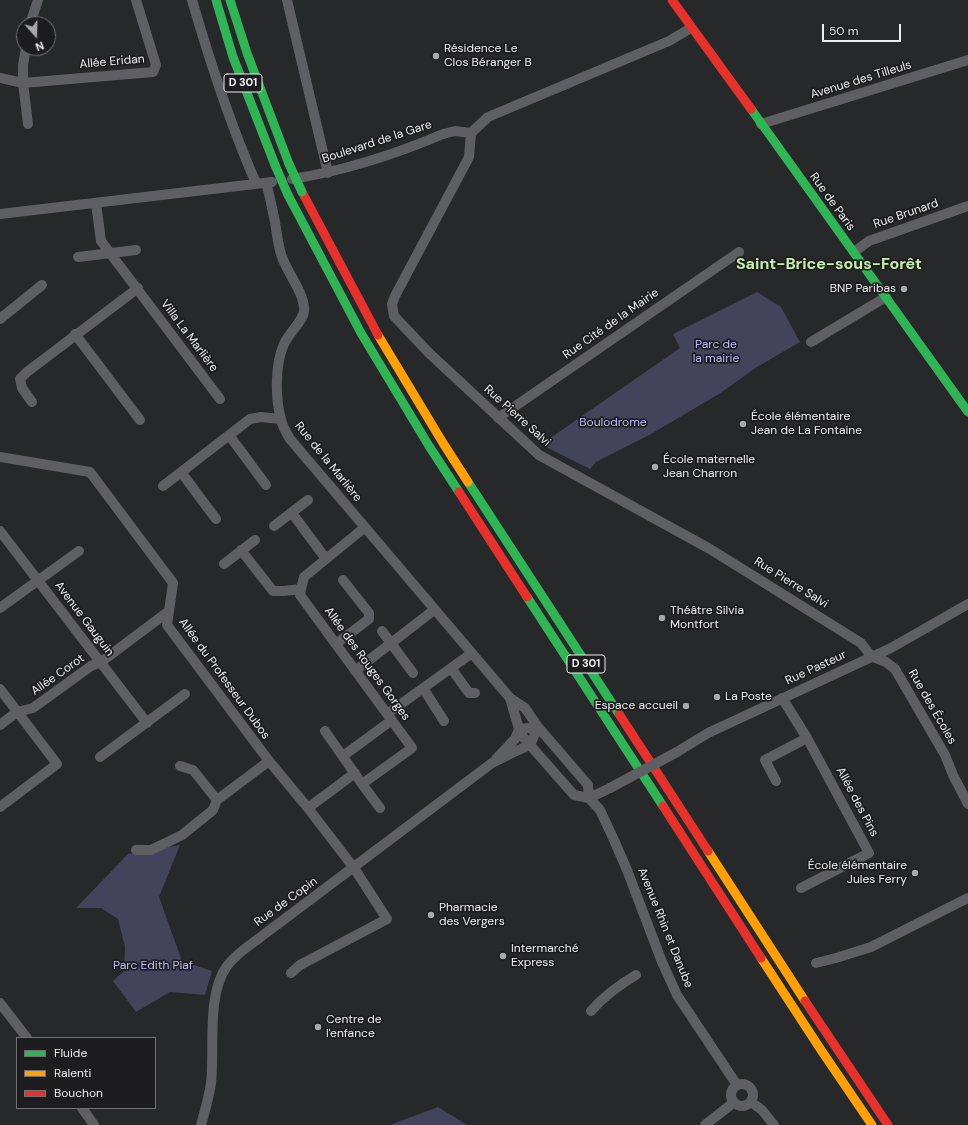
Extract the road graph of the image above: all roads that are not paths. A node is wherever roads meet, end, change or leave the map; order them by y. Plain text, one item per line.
1 (38, 0) edge
2 (136, 0) edge
3 (192, 0) edge
4 (216, 0) edge
5 (230, 0) edge
6 (287, 0) edge
7 (677, 2) edge
8 (33, 16) edge
9 (691, 28) junction
10 (25, 56) edge
11 (968, 60) edge
12 (0, 79) edge
13 (23, 83) junction
14 (28, 124) dead end
15 (761, 124) junction
16 (471, 133) junction
17 (328, 173) junction
18 (256, 183) junction
19 (266, 183) junction
20 (96, 203) junction
21 (968, 206) edge
22 (0, 214) edge
23 (136, 250) dead end
24 (739, 252) dead end
25 (854, 252) junction
26 (111, 253) junction
27 (78, 257) dead end
28 (42, 285) dead end
29 (138, 288) junction
30 (886, 297) junction
31 (0, 319) edge
32 (76, 334) junction
33 (811, 342) dead end
34 (220, 399) dead end
35 (32, 402) dead end
36 (968, 412) edge
37 (498, 418) junction
38 (280, 419) junction
39 (140, 420) dead end
40 (229, 435) junction
41 (0, 457) edge
42 (181, 472) junction
43 (266, 485) dead end
44 (163, 486) dead end
45 (308, 500) dead end
46 (292, 512) junction
47 (216, 519) dead end
48 (274, 526) dead end
49 (364, 528) junction
50 (0, 531) edge
51 (255, 540) dead end
52 (241, 550) junction
53 (79, 551) dead end
54 (326, 559) junction
55 (224, 564) dead end
56 (37, 580) junction
57 (343, 580) dead end
58 (301, 592) junction
59 (968, 604) edge
60 (1, 606) edge
61 (434, 610) junction
62 (169, 611) junction
63 (382, 632) dead end
64 (391, 643) junction
65 (336, 644) junction
66 (472, 653) junction
67 (872, 656) junction
68 (101, 662) junction
69 (451, 668) junction
70 (355, 671) junction
71 (413, 673) dead end
72 (423, 688) junction
73 (0, 689) edge
74 (475, 693) dead end
75 (185, 694) dead end
76 (510, 698) junction
77 (782, 698) junction
78 (17, 712) junction
79 (389, 717) junction
80 (444, 721) dead end
81 (147, 723) junction
82 (0, 725) edge
83 (538, 727) junction
84 (519, 729) junction
85 (325, 731) dead end
86 (807, 738) junction
87 (530, 746) junction
88 (343, 756) junction
89 (100, 757) dead end
90 (269, 761) junction
91 (492, 763) junction
92 (180, 766) dead end
93 (355, 773) junction
94 (776, 781) dead end
95 (362, 784) junction
96 (589, 798) junction
97 (216, 800) junction
98 (968, 804) edge
99 (0, 806) edge
100 (308, 808) junction
101 (380, 808) dead end
102 (136, 850) dead end
103 (354, 868) junction
104 (801, 888) dead end
105 (968, 898) edge
106 (816, 963) dead end
107 (291, 973) dead end
108 (636, 975) dead end
109 (0, 1003) edge
110 (591, 1011) dead end
111 (26, 1037) edge
112 (737, 1085) junction
113 (751, 1102) junction
114 (734, 1103) junction
115 (83, 1109) edge
116 (94, 1125) edge
117 (202, 1125) edge
118 (705, 1125) edge
119 (774, 1125) edge
120 (872, 1125) edge
121 (888, 1125) edge

1 - 8 street
2 - 13 street, Allée Eridan
3 - 18 street
4 - 120 main road, D 301, bridge
5 - 121 main road, D 301, bridge
6 - 17 street
7 - 9 main road, Rue de Paris
9 - 15 main road, Rue de Paris
9 - 16 street
10 - 13 street
11 - 15 street, Avenue des Tilleuls
12 - 13 street
13 - 14 street
15 - 25 main road, Rue de Paris
16 - 17 street, Boulevard de la Gare
16 - 37 street, Rue Pierre Salvi
17 - 19 street, Boulevard de la Gare
18 - 19 street, Boulevard de la Gare
18 - 20 street, Boulevard de la Gare
19 - 38 street, Rue de la Marlière
20 - 22 street, Boulevard de la Gare
20 - 26 street, Villa La Marlière
21 - 25 street, Rue Brunard
23 - 26 street
24 - 37 street, Rue Cité de la Mairie
25 - 30 main road, Rue de Paris
26 - 27 street
26 - 29 street, Villa La Marlière
28 - 31 street
29 - 32 street
29 - 34 street, Villa La Marlière
30 - 33 street
30 - 36 main road, Rue de Paris
32 - 35 street
32 - 39 street
37 - 67 street, Rue Pierre Salvi
38 - 40 street
38 - 49 street, Rue de la Marlière
40 - 42 street
40 - 43 street
41 - 62 street, Allée du Professeur Dubos
42 - 44 street
42 - 47 street
45 - 46 street
46 - 48 street
46 - 54 street
49 - 54 street
49 - 61 street, Rue de la Marlière
50 - 56 street, Avenue Gauguin
51 - 52 street
52 - 55 street
52 - 58 street
53 - 56 street
54 - 58 street
56 - 60 street
56 - 68 street, Avenue Gauguin
57 - 65 street
58 - 65 street, Allée des Rouges Gorges
59 - 67 street, Rue Pasteur
61 - 64 street
61 - 66 street, Rue de la Marlière
62 - 68 street, Allée Corot
62 - 90 street, Allée du Professeur Dubos
63 - 64 street
64 - 70 street
64 - 71 street
65 - 70 street, Allée des Rouges Gorges
66 - 69 street
66 - 76 street, Rue de la Marlière
67 - 77 street, Rue Pasteur
67 - 98 street, Rue des Écoles
68 - 78 street, Allée Corot
68 - 81 street, Avenue Gauguin
69 - 72 street
69 - 74 street
70 - 79 street, Allée des Rouges Gorges
72 - 79 street
72 - 80 street
73 - 78 street
75 - 81 street
76 - 83 street, Rue de la Marlière
76 - 84 street, Rue de la Marlière
77 - 86 street, Allée des Pins
77 - 96 street, Rue Pasteur, bridge
78 - 82 street, Allée Corot
78 - 99 street
79 - 88 street
79 - 95 street, Allée des Rouges Gorges
81 - 89 street
83 - 84 street
83 - 87 street
83 - 96 street, Rue de la Marlière
84 - 87 street, Rue de la Marlière
84 - 91 street, Rue de Copin
85 - 88 street
86 - 94 street
86 - 104 street, Allée des Pins
87 - 91 street, Rue de Copin
87 - 96 street, Rue de la Marlière
88 - 93 street
90 - 97 street
90 - 100 street, Allée du Professeur Dubos
91 - 103 street, Rue de Copin
92 - 97 street
93 - 95 street
93 - 100 street
95 - 101 street
96 - 112 street, Avenue Rhin et Danube
97 - 102 street
100 - 103 street, Allée du Professeur Dubos
103 - 107 street, Allée du Professeur Dubos
103 - 117 street, Rue de Copin
105 - 106 street
108 - 110 street
109 - 111 street
112 - 113 street
112 - 114 street
113 - 114 street
113 - 119 street
114 - 118 street
115 - 116 street

